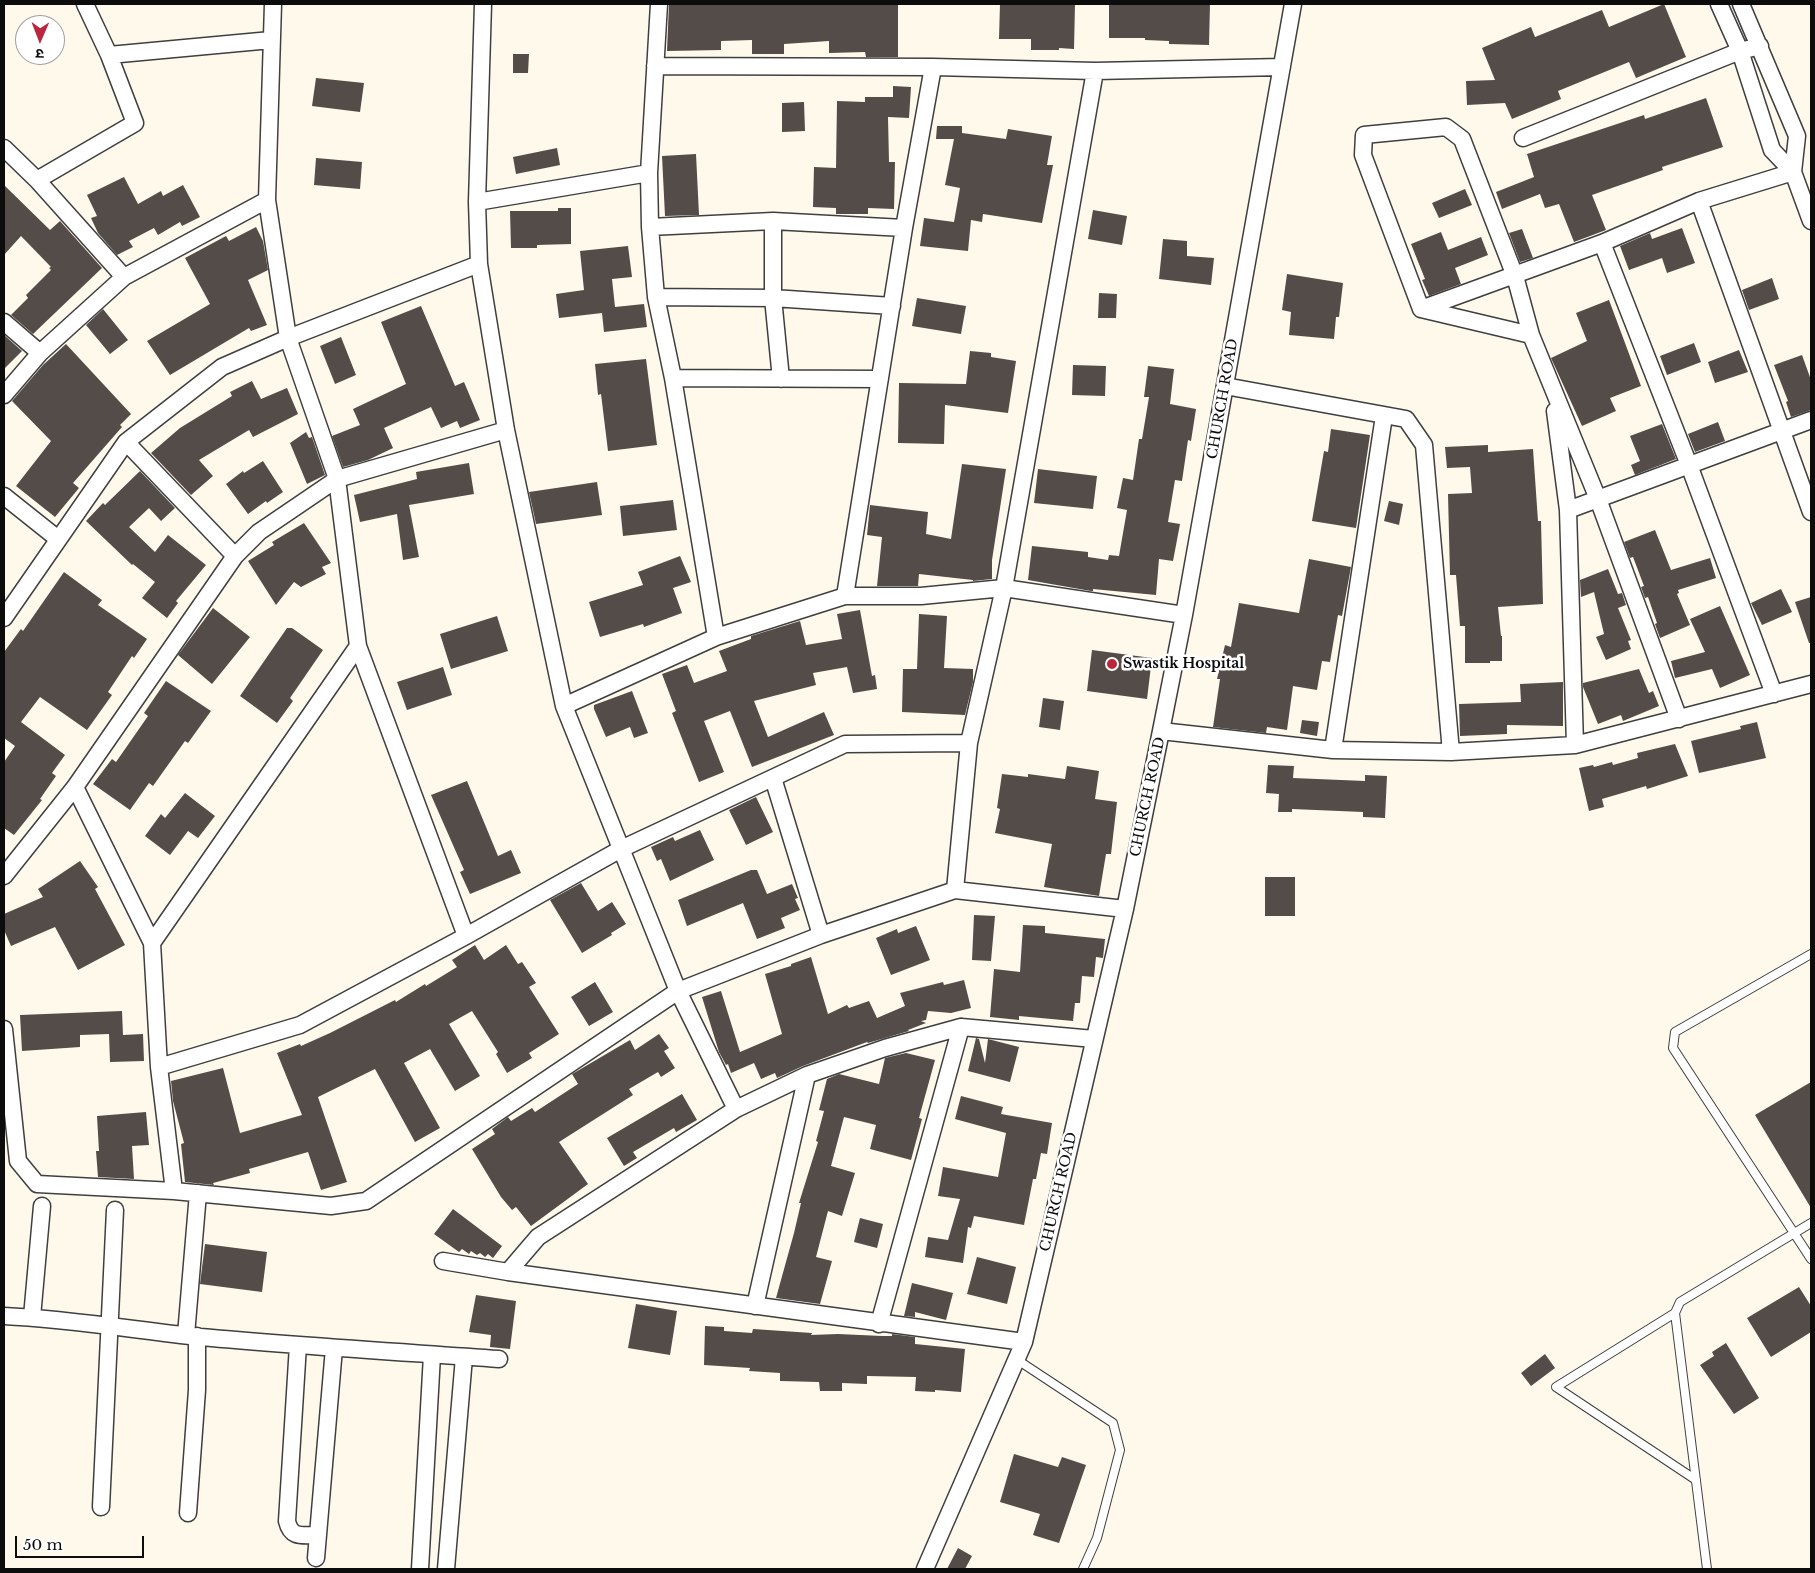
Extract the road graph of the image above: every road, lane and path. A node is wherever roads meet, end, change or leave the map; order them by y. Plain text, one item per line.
1 (85, 4) edge
2 (273, 4) edge
3 (483, 4) edge
4 (659, 4) edge
5 (1293, 4) edge
6 (1719, 4) edge
7 (1741, 4) edge
8 (272, 40) junction
9 (1760, 46) junction
10 (1740, 51) junction
11 (109, 55) junction
12 (655, 66) junction
13 (933, 67) junction
14 (1282, 67) junction
15 (1095, 71) junction
16 (1523, 138) dead end
17 (7, 157) edge
18 (1792, 172) junction
19 (649, 173) junction
20 (37, 180) junction
21 (266, 200) junction
22 (1699, 201) junction
23 (477, 202) junction
24 (774, 220) junction
25 (1811, 221) edge
26 (650, 227) junction
27 (904, 228) junction
28 (1602, 243) junction
29 (479, 264) junction
30 (124, 276) junction
31 (1515, 276) junction
32 (656, 297) junction
33 (773, 298) junction
34 (892, 306) junction
35 (1421, 309) junction
36 (4, 322) edge
37 (1531, 335) junction
38 (288, 338) junction
39 (40, 353) junction
40 (673, 378) junction
41 (781, 379) junction
42 (880, 379) junction
43 (1225, 386) junction
44 (1552, 389) junction
45 (4, 395) edge
46 (1384, 416) junction
47 (1811, 420) edge
48 (506, 430) junction
49 (1783, 431) junction
50 (126, 442) junction
51 (1689, 466) junction
52 (337, 479) junction
53 (4, 496) edge
54 (1598, 499) junction
55 (1568, 510) junction
56 (1811, 512) edge
57 (58, 539) junction
58 (235, 556) junction
59 (1004, 588) junction
60 (845, 596) junction
61 (1184, 615) junction
62 (4, 618) edge
63 (716, 637) junction
64 (358, 646) junction
65 (1811, 684) edge
66 (1774, 694) junction
67 (564, 706) junction
68 (1679, 719) junction
69 (1161, 731) junction
70 (969, 743) junction
71 (1575, 745) junction
72 (1333, 750) junction
73 (1451, 752) junction
74 (773, 778) junction
75 (75, 787) junction
76 (621, 849) junction
77 (4, 876) edge
78 (954, 890) junction
79 (1125, 909) junction
80 (821, 935) junction
81 (466, 936) junction
82 (152, 944) junction
83 (1811, 954) edge
84 (678, 991) junction
85 (961, 1027) junction
86 (4, 1029) edge
87 (1094, 1039) junction
88 (159, 1067) junction
89 (807, 1075) junction
90 (736, 1109) junction
91 (174, 1192) junction
92 (198, 1193) junction
93 (42, 1206) dead end
94 (116, 1210) dead end
95 (1811, 1223) edge
96 (1795, 1234) junction
97 (1811, 1260) edge
98 (443, 1261) dead end
99 (508, 1272) junction
100 (755, 1306) junction
101 (1676, 1313) junction
102 (4, 1316) edge
103 (32, 1317) junction
104 (879, 1324) junction
105 (111, 1327) junction
106 (192, 1336) junction
107 (1024, 1342) junction
108 (298, 1346) junction
109 (334, 1348) junction
110 (432, 1355) junction
111 (464, 1357) junction
112 (499, 1359) dead end
113 (1016, 1359) junction
114 (1696, 1480) junction
115 (100, 1507) dead end
116 (188, 1513) dead end
117 (318, 1535) junction
118 (316, 1558) dead end
119 (1088, 1559) junction
120 (420, 1569) edge
121 (446, 1569) edge
122 (925, 1569) edge
123 (1083, 1569) edge
124 (1090, 1569) edge
125 (1707, 1569) edge

1 - 11 street
2 - 8 street
3 - 23 street
4 - 12 street
5 - 14 street, CHURCH ROAD
6 - 10 street
7 - 9 street
8 - 11 street
8 - 21 street
9 - 10 street
9 - 18 street
10 - 16 street
10 - 18 street
11 - 20 street
12 - 13 street
12 - 19 street
13 - 15 street
13 - 27 street
14 - 15 street
14 - 43 street, CHURCH ROAD
15 - 59 street
17 - 20 street
18 - 22 street
18 - 25 street
19 - 23 street
19 - 26 street
20 - 30 street
21 - 30 street
21 - 38 street
22 - 28 street
22 - 49 street
23 - 29 street
24 - 26 street
24 - 27 street
24 - 33 street
26 - 32 street
27 - 34 street
28 - 31 street
28 - 51 street
29 - 38 street
29 - 48 street
30 - 39 street
31 - 35 street
31 - 35 street
31 - 37 street
32 - 33 street
32 - 40 street
33 - 34 street
33 - 41 street
34 - 42 street
35 - 37 street
36 - 39 street
37 - 44 street
38 - 50 street
38 - 52 street
39 - 45 street
40 - 41 street
40 - 63 street
41 - 42 street
42 - 60 street
43 - 46 street
43 - 61 street, CHURCH ROAD
44 - 54 street
44 - 55 street
46 - 72 street
46 - 73 street
47 - 49 street
48 - 52 street
48 - 67 street
49 - 51 street
49 - 56 street
50 - 57 street
50 - 58 street
51 - 54 street
51 - 66 street
52 - 58 street
52 - 64 street
53 - 57 street
54 - 55 street
54 - 68 street
55 - 71 street
57 - 62 street
58 - 75 street
59 - 60 street
59 - 61 street
59 - 70 street
60 - 63 street
61 - 69 street, CHURCH ROAD
63 - 67 street
64 - 81 street
64 - 82 street
65 - 66 street
66 - 68 street
67 - 76 street
68 - 71 street
69 - 72 street
69 - 79 street, CHURCH ROAD
70 - 74 street
70 - 78 street
71 - 73 street
72 - 73 street
74 - 76 street
74 - 80 street
75 - 77 street
75 - 82 street
76 - 81 street
76 - 84 street
78 - 79 street
78 - 80 street
79 - 87 street, CHURCH ROAD
80 - 84 street
81 - 88 street
82 - 88 street
83 - 96 lane
84 - 90 street
84 - 92 street
85 - 87 street
85 - 89 street
85 - 104 street
86 - 91 street
87 - 107 street, CHURCH ROAD
88 - 91 street
89 - 90 street
89 - 100 street
90 - 99 street
91 - 92 street
92 - 106 street
93 - 103 street
94 - 105 street
95 - 96 lane
96 - 97 lane
96 - 101 lane
98 - 99 street
99 - 100 street
100 - 104 street
101 - 114 lane
101 - 114 lane
102 - 103 street
103 - 105 street
104 - 107 street
105 - 106 street
105 - 115 street
106 - 108 street
106 - 116 street
107 - 113 street, CHURCH ROAD
108 - 109 street
108 - 117 street
109 - 110 street
109 - 117 street
110 - 111 street
110 - 120 street
111 - 112 street
111 - 121 street
113 - 119 lane
113 - 122 street, CHURCH ROAD
114 - 125 lane
117 - 118 street
119 - 123 lane
119 - 124 lane

